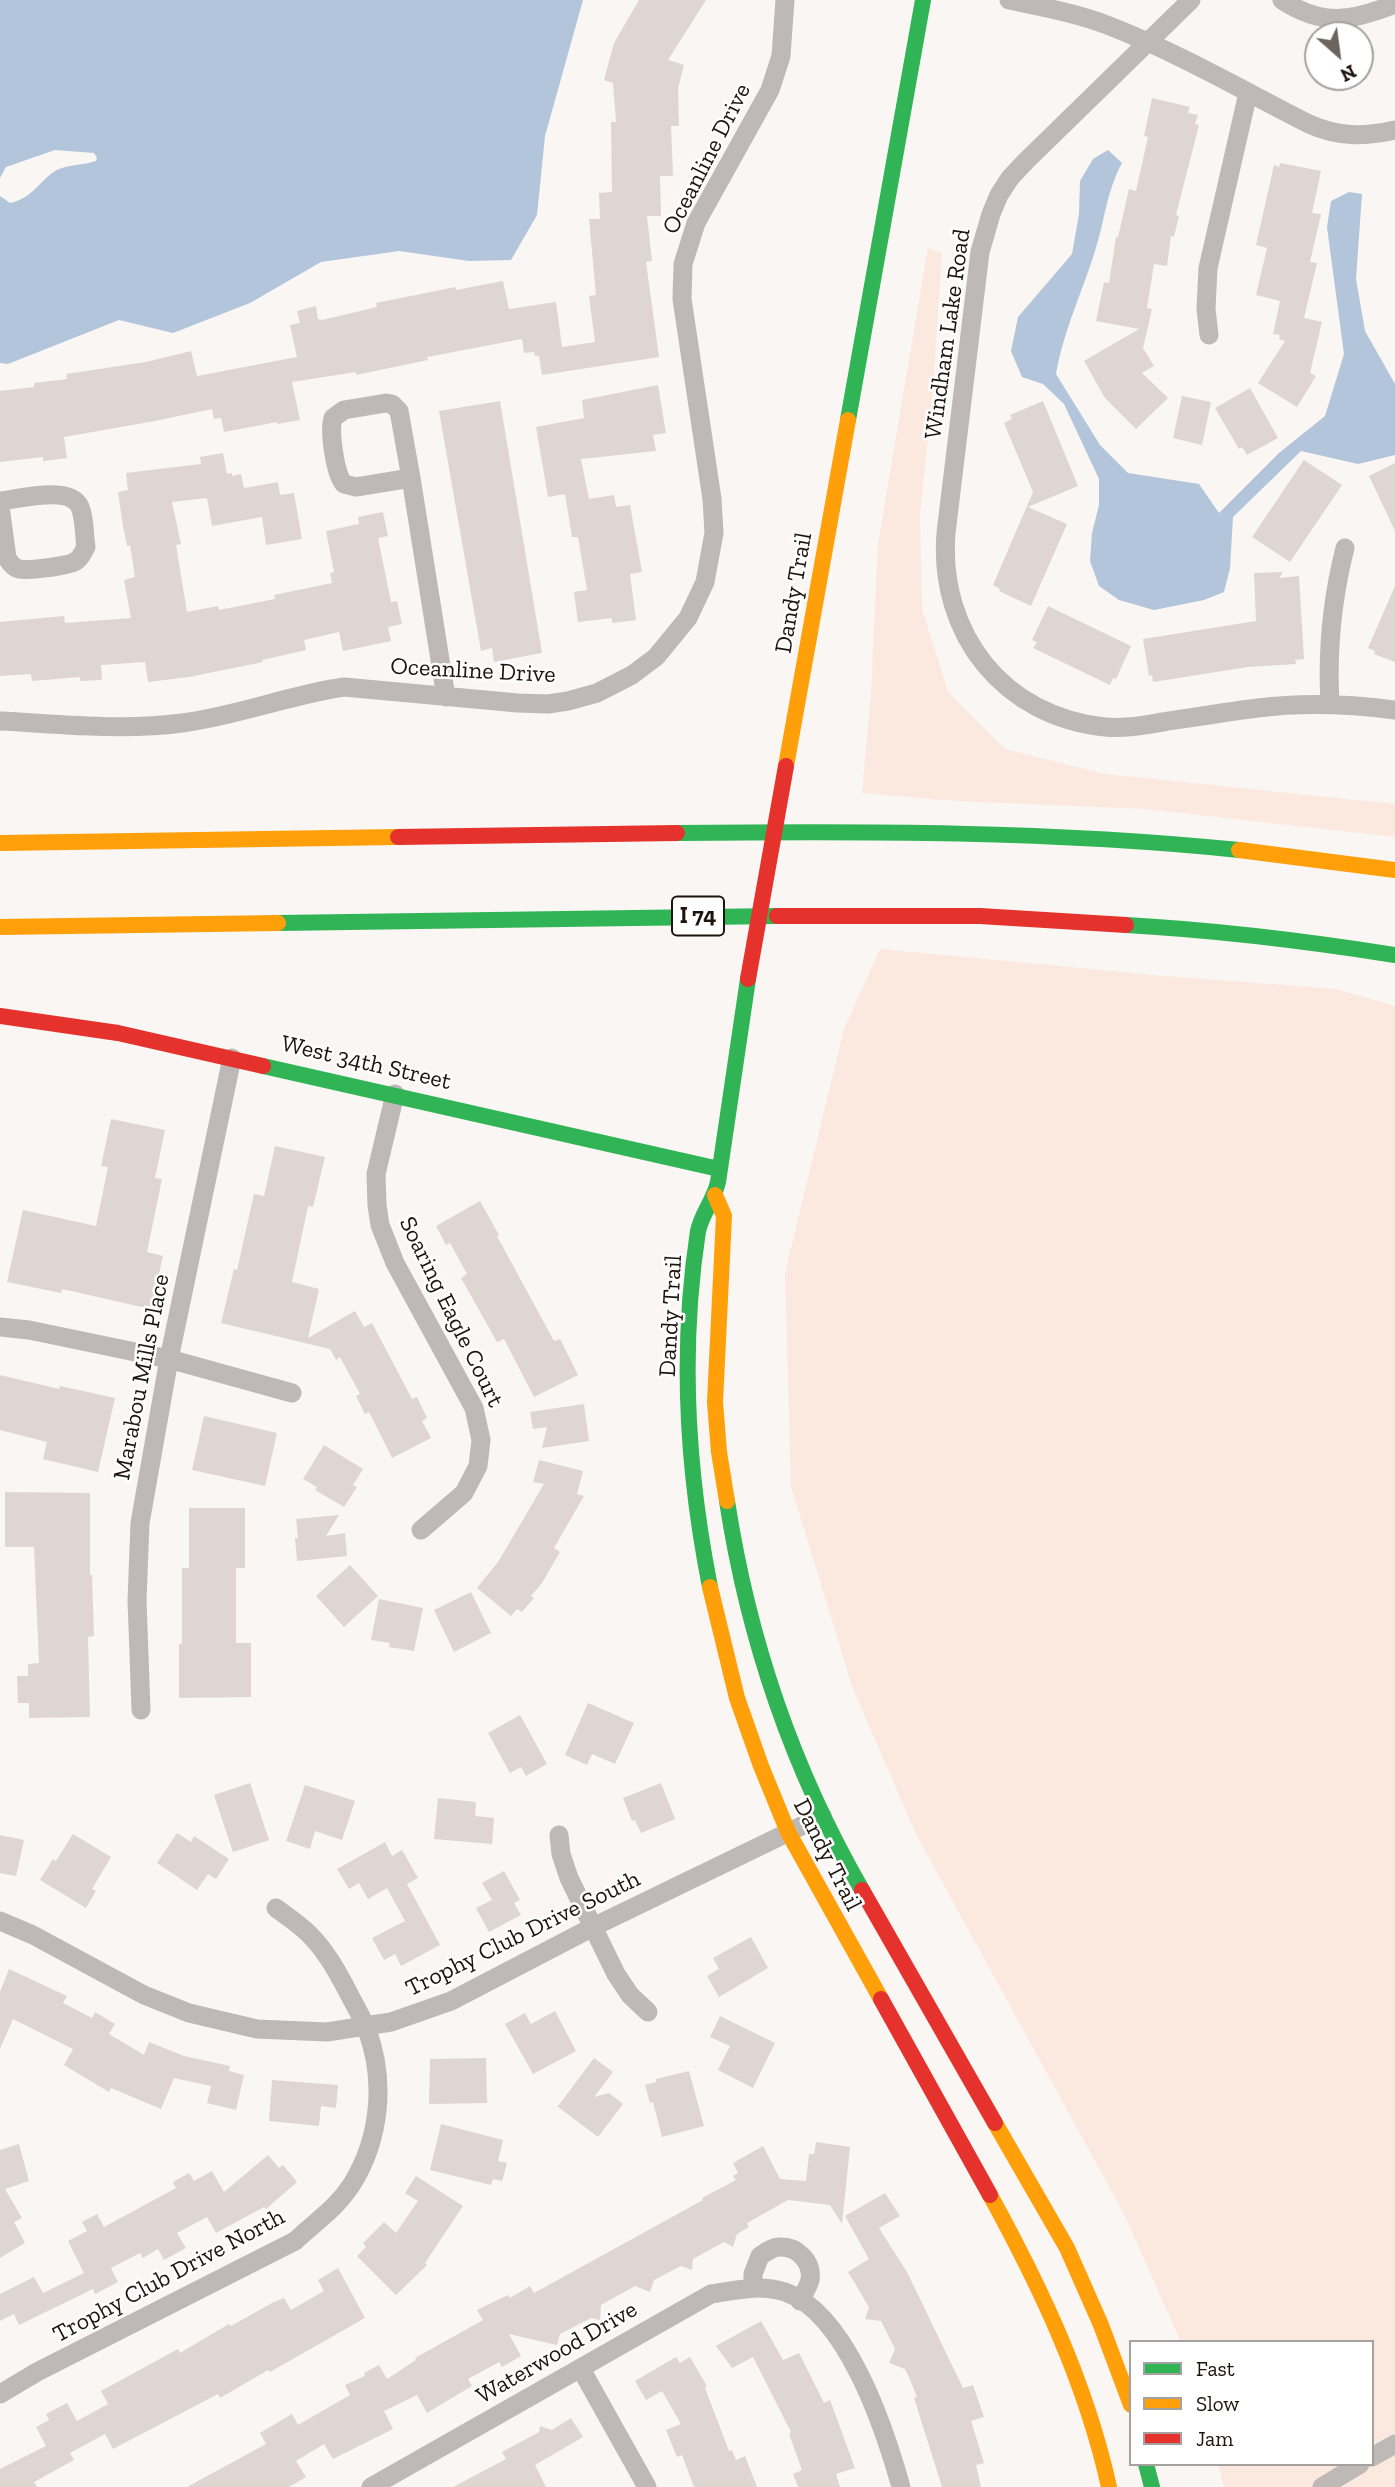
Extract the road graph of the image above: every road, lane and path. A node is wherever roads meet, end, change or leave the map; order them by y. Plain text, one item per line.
1 (785, 0) edge
2 (923, 0) edge
3 (1009, 0) edge
4 (1191, 0) edge
5 (1282, 0) edge
6 (1395, 4) edge
7 (1148, 42) junction
8 (1248, 93) junction
9 (1395, 130) edge
10 (1209, 335) dead end
11 (411, 478) junction
12 (0, 504) edge
13 (1345, 548) dead end
14 (446, 696) junction
15 (1330, 704) junction
16 (1395, 710) edge
17 (0, 721) edge
18 (0, 843) edge
19 (1395, 870) edge
20 (0, 927) edge
21 (1395, 955) edge
22 (0, 1016) edge
23 (232, 1058) junction
24 (395, 1094) junction
25 (719, 1168) junction
26 (715, 1195) junction
27 (0, 1327) edge
28 (169, 1359) junction
29 (292, 1392) dead end
30 (421, 1530) dead end
31 (141, 1710) dead end
32 (821, 1816) junction
33 (788, 1832) junction
34 (559, 1835) dead end
35 (276, 1908) dead end
36 (0, 1921) edge
37 (593, 1927) junction
38 (648, 2012) dead end
39 (366, 2026) junction
40 (753, 2287) junction
41 (800, 2301) junction
42 (581, 2369) junction
43 (0, 2394) edge
44 (1129, 2399) edge
45 (1395, 2444) edge
46 (1374, 2456) edge
47 (1147, 2466) edge
48 (1357, 2466) edge
49 (371, 2487) edge
50 (647, 2487) edge
51 (901, 2487) edge
52 (1109, 2487) edge
53 (1152, 2487) edge
54 (1322, 2487) edge

1 - 14 street, Oceanline Drive
2 - 25 main road, Dandy Trail, bridge
3 - 7 street
4 - 7 street, Windham Lake Road
5 - 6 street
7 - 8 street
7 - 15 street, Windham Lake Road
8 - 9 street
8 - 10 street
11 - 11 street
11 - 14 street
12 - 12 street
13 - 15 street
14 - 17 street, Oceanline Drive
15 - 16 street, Windham Lake Road
18 - 19 main road
20 - 21 main road, I 74
22 - 23 main road, West 34th Street
23 - 24 main road, West 34th Street
23 - 28 street, Marabou Mills Place
24 - 25 main road, West 34th Street
24 - 30 street, Soaring Eagle Court
25 - 26 main road, Dandy Trail
26 - 32 main road, Dandy Trail
26 - 33 main road, Dandy Trail
27 - 28 street
28 - 29 street
28 - 31 street, Marabou Mills Place
32 - 33 street, Trophy Club Drive South
32 - 44 main road, Dandy Trail
33 - 37 street, Trophy Club Drive South
33 - 52 main road, Dandy Trail
34 - 37 street
35 - 39 street, Trophy Club Drive North
36 - 39 street, Trophy Club Drive South
37 - 38 street
37 - 39 street, Trophy Club Drive South
39 - 43 street, Trophy Club Drive North
40 - 41 street, Waterwood Drive
40 - 41 street
40 - 42 street, Waterwood Drive
41 - 51 street, Waterwood Drive
42 - 49 street, Waterwood Drive
42 - 50 street
45 - 46 street
47 - 53 main road
48 - 54 street

